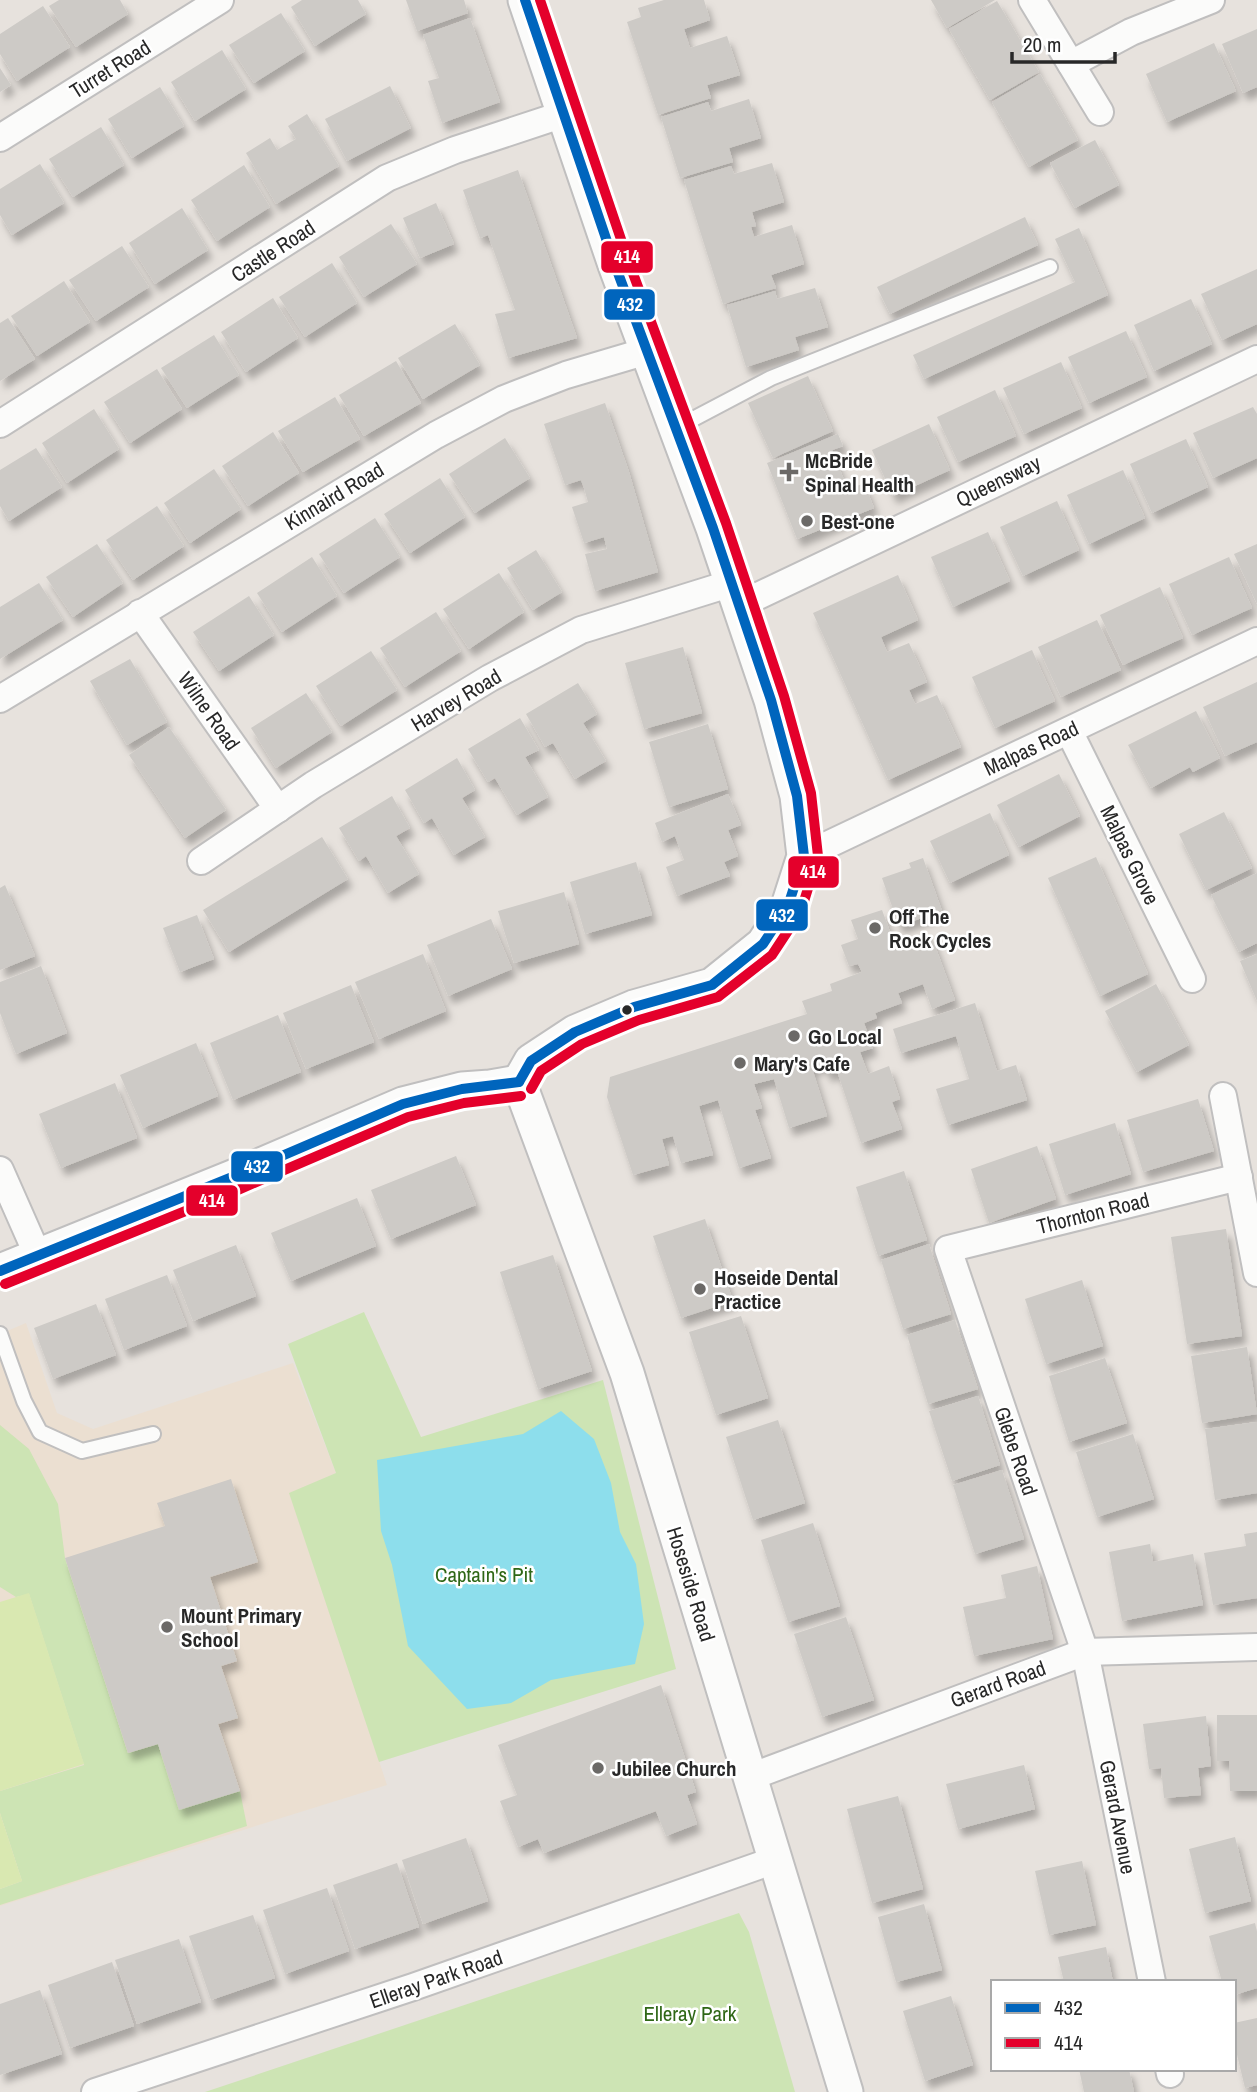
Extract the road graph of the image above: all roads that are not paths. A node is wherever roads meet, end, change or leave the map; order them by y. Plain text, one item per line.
1 (220, 0) edge
2 (1032, 0) edge
3 (1211, 0) edge
4 (527, 1) edge
5 (1072, 64) junction
6 (1100, 112) dead end
7 (564, 114) junction
8 (0, 138) edge
9 (1050, 267) dead end
10 (648, 351) junction
11 (1257, 359) edge
12 (0, 424) edge
13 (676, 428) junction
14 (736, 594) junction
15 (140, 613) junction
16 (1257, 641) edge
17 (0, 699) edge
18 (1069, 730) junction
19 (278, 809) junction
20 (804, 856) junction
21 (201, 861) dead end
22 (1192, 979) dead end
23 (519, 1082) junction
24 (1223, 1096) dead end
25 (0, 1170) edge
26 (1239, 1177) junction
27 (948, 1249) joint
28 (38, 1256) junction
29 (0, 1271) edge
30 (1257, 1273) edge
31 (0, 1334) edge
32 (153, 1434) dead end
33 (1257, 1647) edge
34 (1085, 1652) junction
35 (750, 1777) junction
36 (775, 1860) junction
37 (1152, 1980) edge
38 (95, 2092) edge
39 (846, 2092) edge

1 - 8 street, Turret Road
2 - 5 street
3 - 5 street
4 - 7 street
5 - 6 street
7 - 10 street
7 - 12 street, Castle Road
9 - 13 lane
10 - 13 street
10 - 15 street, Kinnaird Road
11 - 14 street, Queensway
13 - 14 street
14 - 19 street, Harvey Road
14 - 20 street
15 - 17 street, Kinnaird Road
15 - 19 street, Wilne Road
16 - 18 street, Malpas Road
18 - 20 street, Malpas Road
18 - 22 street, Malpas Grove
19 - 21 street, Harvey Road
20 - 23 street
23 - 28 street
23 - 35 street, Hoseside Road
24 - 26 street
25 - 28 street
26 - 27 street, Thornton Road
26 - 30 street
27 - 34 street, Glebe Road
28 - 29 street
31 - 32 lane
33 - 34 street, Gerard Road
34 - 35 street, Gerard Road
34 - 37 street, Gerard Avenue
35 - 36 street, Hoseside Road
36 - 38 street, Elleray Park Road
36 - 39 street, Hoseside Road

